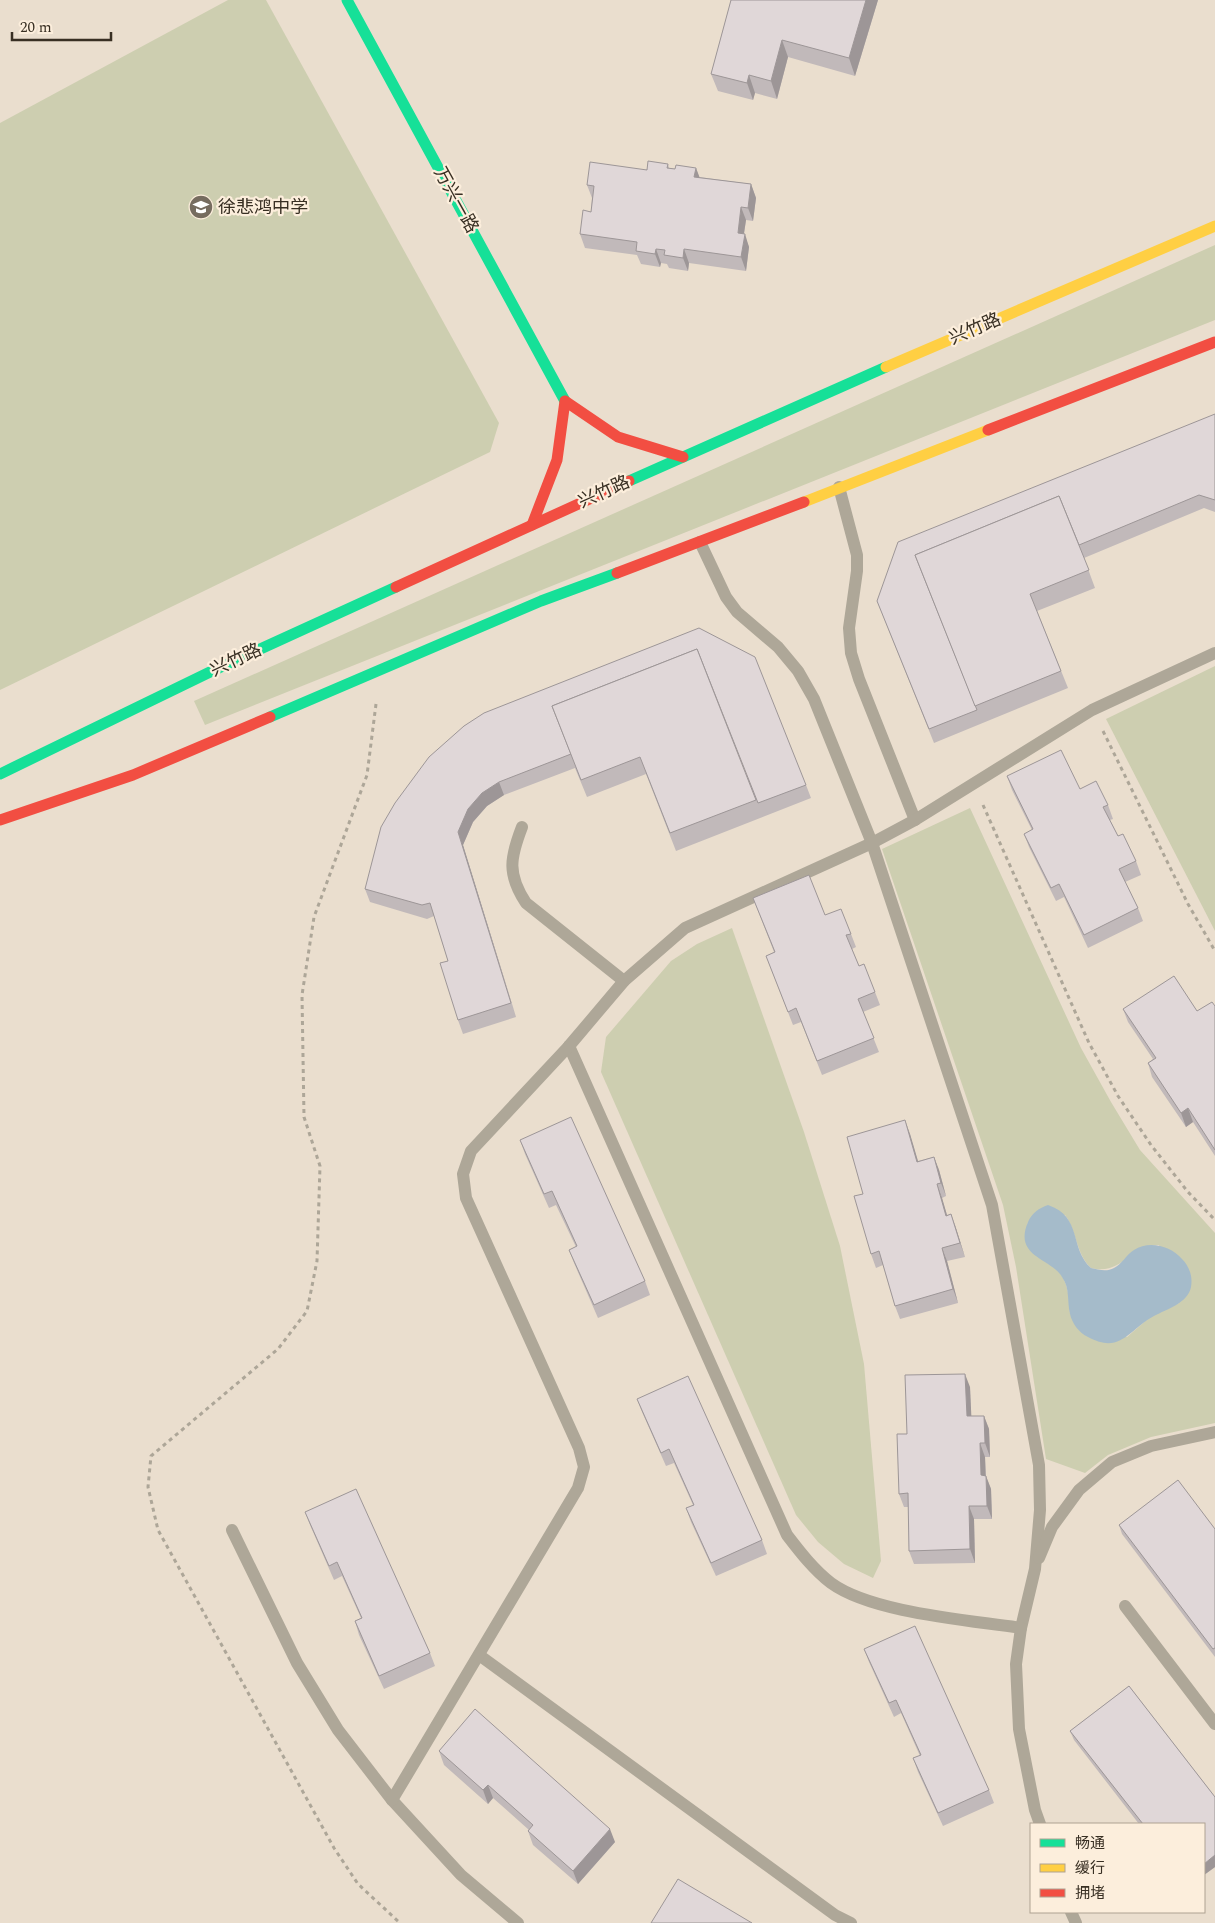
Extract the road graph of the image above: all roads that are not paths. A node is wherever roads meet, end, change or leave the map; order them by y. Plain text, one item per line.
1 (347, 0) edge
2 (1215, 226) edge
3 (1215, 342) edge
4 (565, 401) junction
5 (683, 457) junction
6 (839, 488) junction
7 (532, 525) junction
8 (700, 542) junction
9 (1215, 653) edge
10 (0, 774) edge
11 (0, 820) edge
12 (914, 820) junction
13 (522, 827) dead end
14 (872, 843) junction
15 (624, 981) junction
16 (569, 1046) junction
17 (1215, 1432) edge
18 (232, 1530) dead end
19 (1035, 1569) junction
20 (1125, 1606) dead end
21 (1021, 1628) junction
22 (479, 1655) junction
23 (1215, 1724) edge
24 (392, 1800) junction
25 (1040, 1823) edge
26 (518, 1923) edge
27 (851, 1923) edge

1 - 4 street, 万兴一路
2 - 5 street, 兴竹路
3 - 6 street
4 - 5 street
4 - 7 street
5 - 7 street, 兴竹路
6 - 8 street
6 - 12 lane
7 - 10 street, 兴竹路
8 - 11 street
8 - 14 lane
9 - 12 lane
12 - 14 lane
13 - 15 lane
14 - 15 lane
14 - 19 lane
15 - 16 lane
16 - 21 lane
16 - 22 lane
17 - 19 lane
18 - 24 lane
19 - 21 lane
20 - 23 lane
21 - 25 lane
22 - 24 lane
22 - 27 lane
24 - 26 lane

